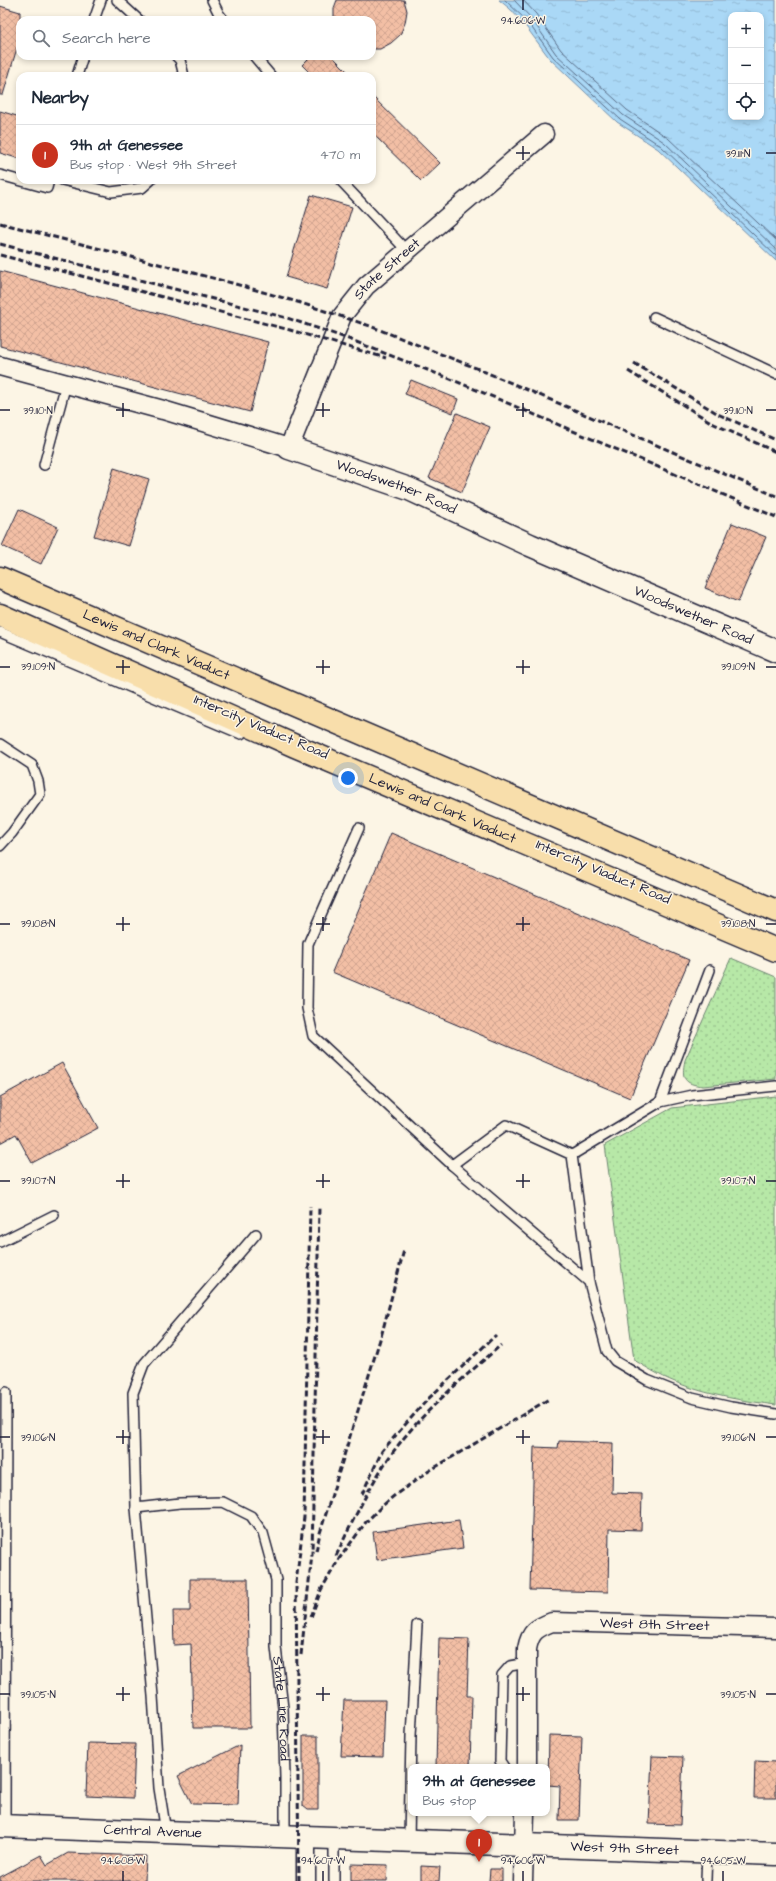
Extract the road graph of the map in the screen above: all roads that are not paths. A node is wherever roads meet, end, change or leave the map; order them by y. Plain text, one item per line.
1 (101, 0) edge
2 (117, 0) edge
3 (212, 0) edge
4 (95, 16) edge
5 (135, 16) edge
6 (221, 16) edge
7 (82, 60) edge
8 (180, 60) edge
9 (257, 60) edge
10 (78, 72) edge
11 (183, 72) edge
12 (268, 72) edge
13 (544, 134) dead end
14 (0, 175) edge
15 (16, 179) edge
16 (33, 184) edge
17 (48, 184) edge
18 (78, 184) edge
19 (146, 184) edge
20 (344, 184) edge
21 (408, 251) junction
22 (654, 317) dead end
23 (0, 366) edge
24 (776, 374) edge
25 (66, 384) junction
26 (289, 448) junction
27 (44, 465) dead end
28 (0, 578) edge
29 (0, 615) edge
30 (0, 632) edge
31 (776, 651) edge
32 (249, 737) dead end
33 (0, 744) edge
34 (359, 828) dead end
35 (0, 846) edge
36 (578, 876) dead end
37 (776, 911) edge
38 (776, 950) edge
39 (776, 960) edge
40 (710, 970) dead end
41 (776, 1086) edge
42 (660, 1102) junction
43 (572, 1155) junction
44 (452, 1165) junction
45 (54, 1215) dead end
46 (256, 1234) dead end
47 (0, 1242) edge
48 (589, 1282) junction
49 (6, 1392) dead end
50 (776, 1414) edge
51 (136, 1508) junction
52 (417, 1624) dead end
53 (776, 1628) edge
54 (527, 1662) junction
55 (410, 1764) edge
56 (502, 1764) edge
57 (526, 1764) edge
58 (409, 1816) edge
59 (525, 1816) edge
60 (3, 1826) edge
61 (166, 1832) junction
62 (285, 1836) junction
63 (306, 1837) junction
64 (334, 1838) junction
65 (409, 1840) junction
66 (524, 1845) junction
67 (707, 1851) junction
68 (776, 1854) edge
69 (706, 1880) dead end
70 (306, 1881) edge
71 (334, 1881) edge
72 (523, 1881) edge

1 - 4 lane
2 - 5 lane
3 - 6 lane
7 - 10 lane
8 - 11 lane
9 - 12 lane
13 - 21 street, State Street
14 - 15 lane
16 - 17 lane
18 - 19 lane
20 - 21 lane
21 - 26 street, State Street
22 - 24 lane
23 - 25 street, Woodswether Road
25 - 26 street, Woodswether Road
25 - 27 lane
26 - 31 street, Woodswether Road
28 - 37 highway, Lewis and Clark Viaduct
29 - 38 highway, Lewis and Clark Viaduct
30 - 32 lane, Intercity Viaduct Road
33 - 35 lane
34 - 44 lane
36 - 39 lane, Intercity Viaduct Road
40 - 42 lane
41 - 42 lane
42 - 43 lane
43 - 44 lane
43 - 48 lane
44 - 48 lane
45 - 47 lane
46 - 51 lane
48 - 50 lane
49 - 60 lane
51 - 61 lane
51 - 62 lane, State Line Road
52 - 55 lane
53 - 54 street, West 8th Street
54 - 56 lane
54 - 57 street
58 - 65 lane
59 - 66 street
60 - 61 street, Central Avenue
61 - 62 street, Central Avenue
62 - 63 street, Central Avenue
63 - 64 street, West 9th Street
63 - 70 street
64 - 65 street, West 9th Street
64 - 71 lane
65 - 66 street, West 9th Street
66 - 67 street, West 9th Street
66 - 72 street
67 - 68 street, West 9th Street
67 - 69 lane

